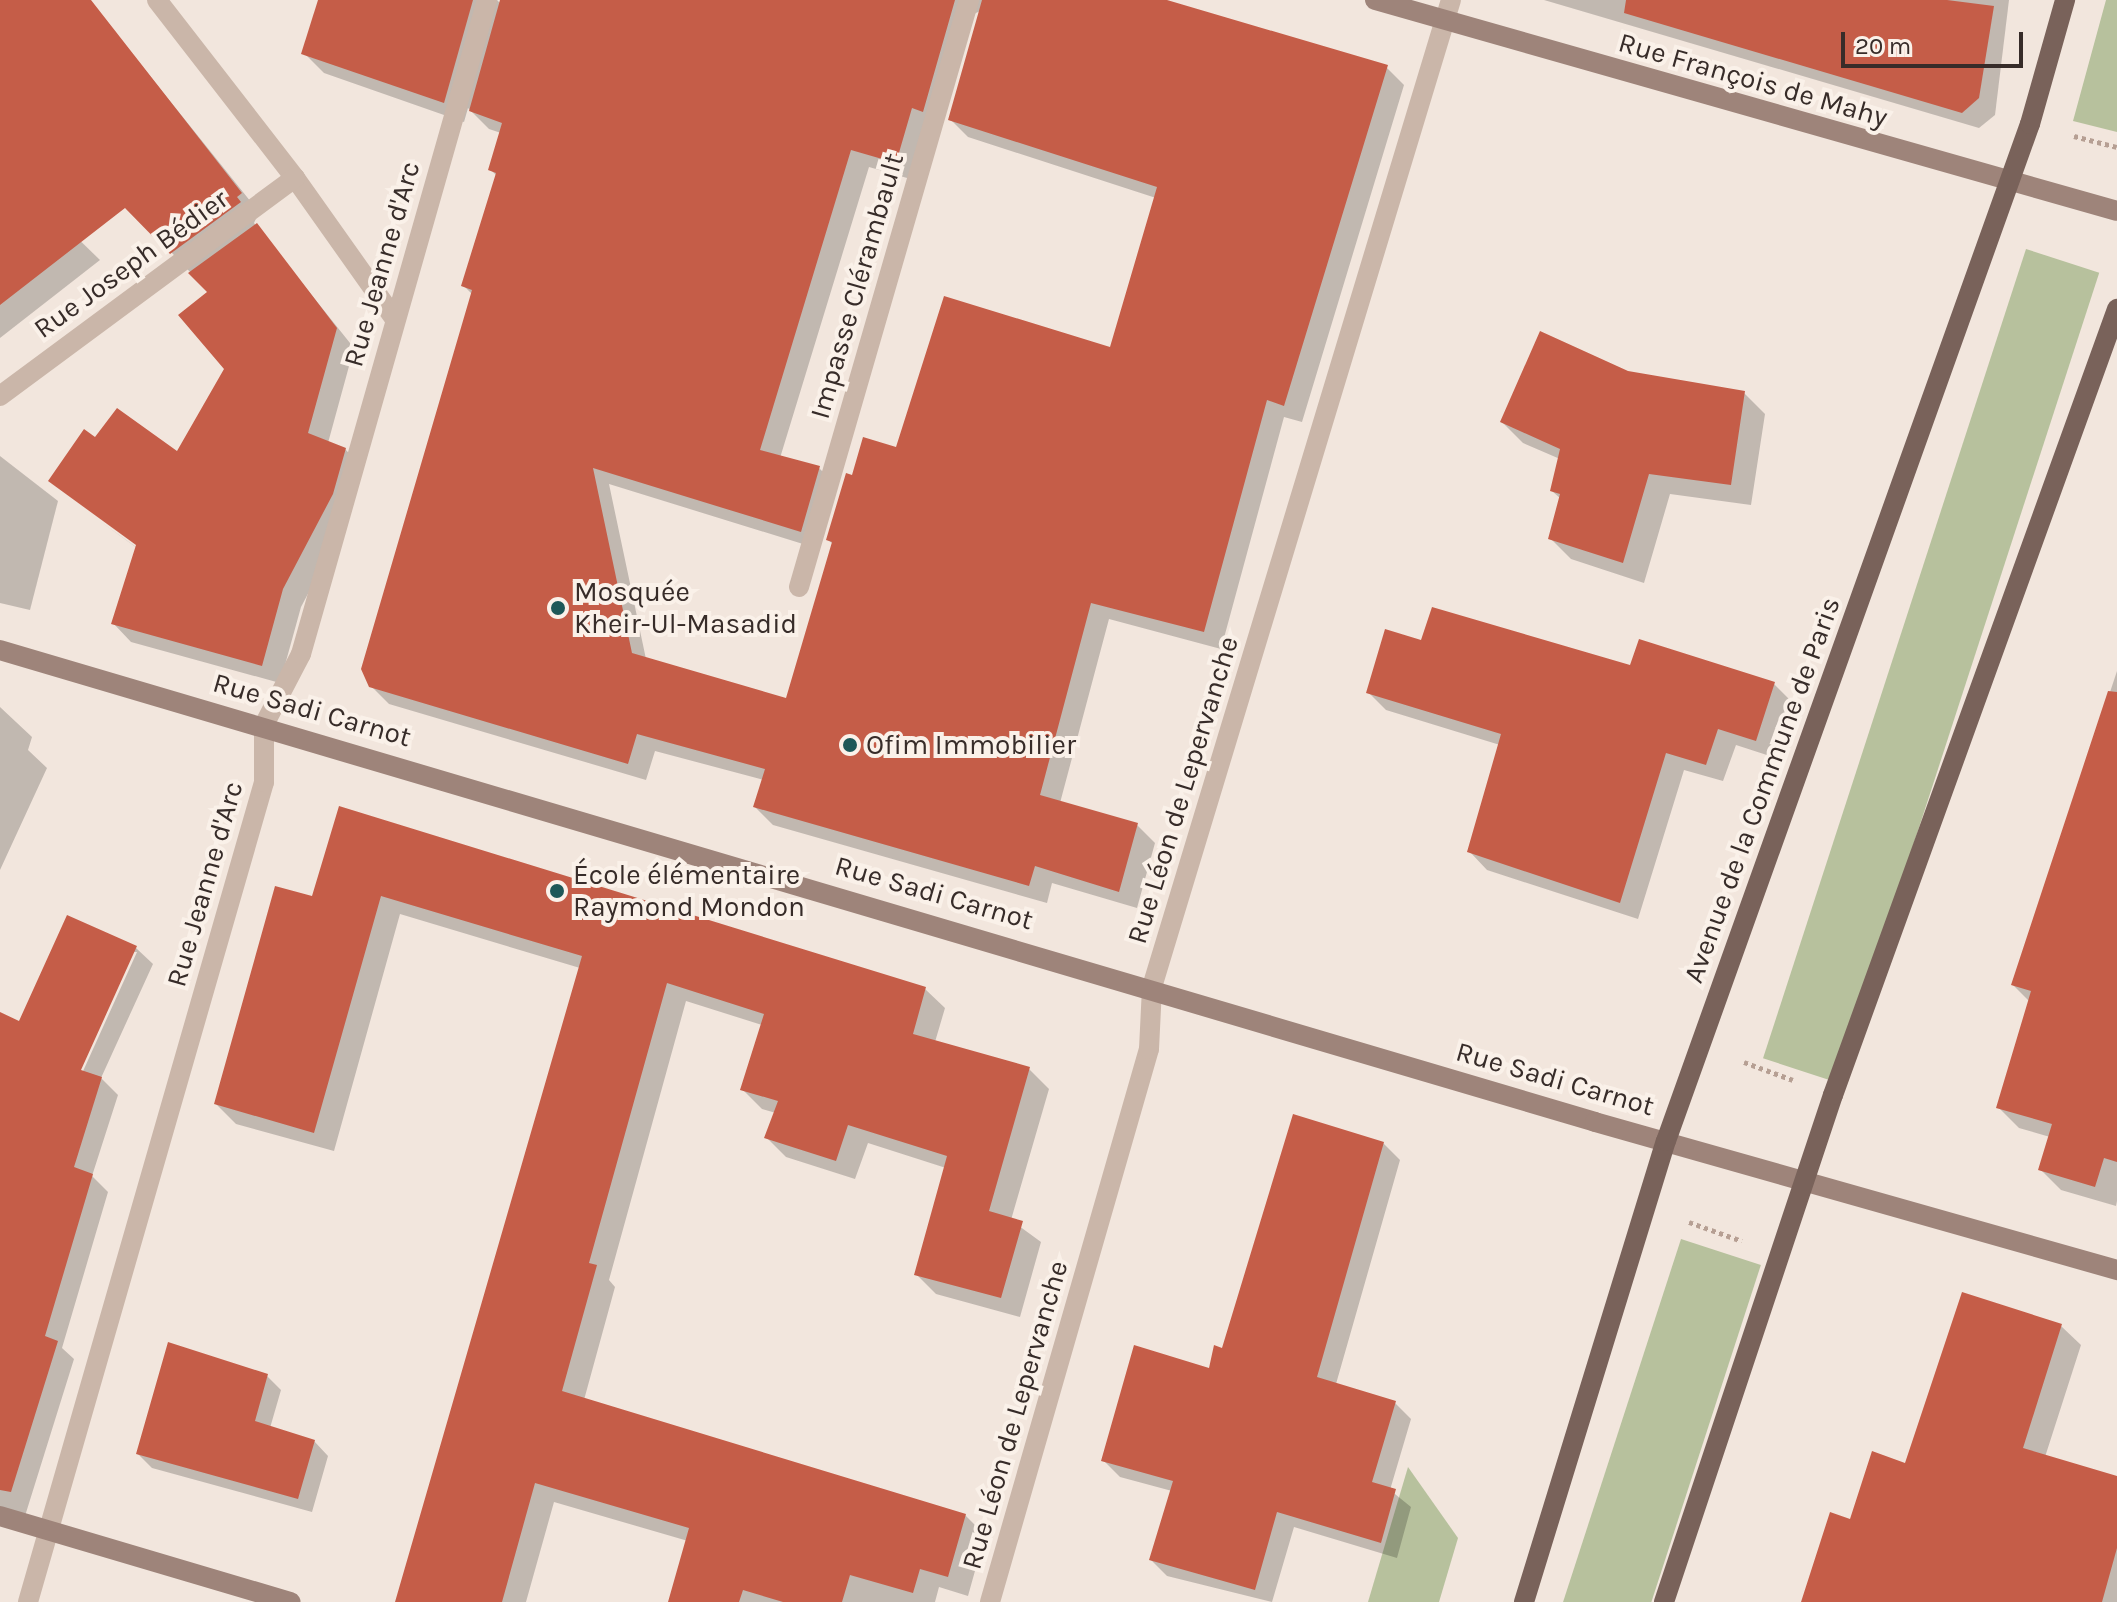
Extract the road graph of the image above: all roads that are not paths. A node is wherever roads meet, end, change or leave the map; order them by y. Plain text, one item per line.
1 (157, 0) edge
2 (487, 0) edge
3 (969, 0) edge
4 (1375, 0) edge
5 (1451, 0) edge
6 (2065, 0) edge
7 (1445, 21) junction
8 (295, 178) junction
9 (2009, 180) junction
10 (2117, 211) edge
11 (2117, 309) edge
12 (395, 319) junction
13 (0, 396) edge
14 (799, 587) dead end
15 (0, 650) edge
16 (264, 725) junction
17 (1152, 987) junction
18 (1666, 1141) junction
19 (1805, 1180) junction
20 (2117, 1270) edge
21 (0, 1516) edge
22 (48, 1530) junction
23 (28, 1602) edge
24 (291, 1602) edge
25 (990, 1602) edge
26 (1524, 1602) edge
27 (1664, 1602) edge

1 - 8 street
2 - 12 street, Rue Jeanne d'Arc
3 - 14 street, Impasse Clérambault
4 - 7 street, Rue François de Mahy
5 - 7 street, Rue Léon de Lepervanche
6 - 9 main road, Avenue de la Commune de Paris
7 - 9 street, Rue François de Mahy
7 - 17 street, Rue Léon de Lepervanche
8 - 12 street
8 - 13 street, Rue Joseph Bédier
9 - 10 street, Rue François de Mahy
9 - 18 main road, Avenue de la Commune de Paris
11 - 19 main road
12 - 16 street, Rue Jeanne d'Arc
15 - 16 street, Rue Sadi Carnot
16 - 17 street, Rue Sadi Carnot
16 - 22 street, Rue Jeanne d'Arc
17 - 18 street, Rue Sadi Carnot
17 - 25 street, Rue Léon de Lepervanche
18 - 19 street, Rue Sadi Carnot
18 - 26 main road, Avenue de la Commune de Paris
19 - 20 street, Rue Sadi Carnot
19 - 27 main road
21 - 22 street
22 - 23 street, Rue Jeanne d'Arc
22 - 24 street

